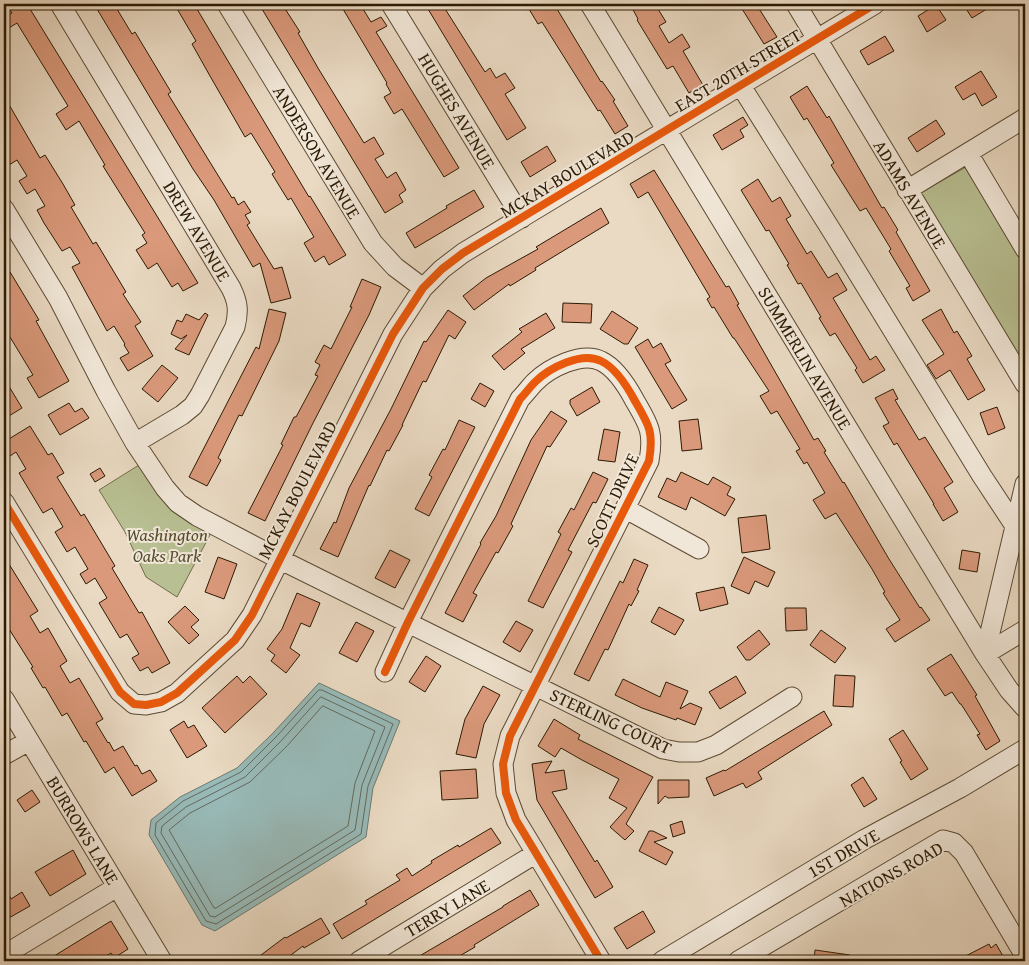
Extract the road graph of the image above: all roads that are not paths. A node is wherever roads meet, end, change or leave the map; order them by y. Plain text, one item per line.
1 (60, 4) edge
2 (227, 4) edge
3 (391, 4) edge
4 (590, 4) edge
5 (796, 4) edge
6 (875, 4) edge
7 (818, 39) junction
8 (741, 86) junction
9 (1025, 118) edge
10 (667, 131) junction
11 (968, 153) junction
12 (907, 190) junction
13 (4, 209) edge
14 (522, 218) junction
15 (1025, 249) edge
16 (423, 288) junction
17 (1025, 384) edge
18 (136, 443) junction
19 (1025, 484) edge
20 (4, 502) edge
21 (626, 509) junction
22 (1019, 525) edge
23 (700, 549) dead end
24 (279, 559) junction
25 (408, 622) junction
26 (1025, 630) edge
27 (985, 654) junction
28 (385, 672) dead end
29 (535, 686) junction
30 (792, 697) dead end
31 (4, 699) edge
32 (1025, 708) edge
33 (29, 741) junction
34 (1025, 748) edge
35 (4, 755) edge
36 (535, 854) junction
37 (117, 887) junction
38 (4, 955) edge
39 (1025, 956) edge
40 (162, 961) edge
41 (359, 961) edge
42 (601, 961) edge
43 (662, 961) edge
44 (738, 961) edge

1 - 18 street, DREW AVENUE
2 - 16 street, ANDERSON AVENUE
3 - 14 street, HUGHES AVENUE
4 - 10 street, SUMMERLIN AVENUE
5 - 7 street, ADAMS AVENUE
6 - 7 street, EAST 20TH STREET
7 - 8 street, EAST 20TH STREET
7 - 12 street, ADAMS AVENUE
8 - 10 street, EAST 20TH STREET
8 - 22 street
9 - 11 street
10 - 14 street, MCKAY BOULEVARD
10 - 27 street, SUMMERLIN AVENUE
11 - 12 street
11 - 15 street
12 - 17 street, ADAMS AVENUE
13 - 18 street, STERLING COURT
14 - 16 street, MCKAY BOULEVARD
16 - 24 street, MCKAY BOULEVARD
18 - 24 street, STERLING COURT
19 - 22 street
20 - 24 street, MCKAY BOULEVARD
21 - 23 street
21 - 25 street, SCOTT DRIVE
21 - 29 street, SCOTT DRIVE
22 - 27 street
24 - 25 street, STERLING COURT
25 - 28 street, SCOTT DRIVE
25 - 29 street, STERLING COURT
26 - 27 street
27 - 32 street, SUMMERLIN AVENUE
29 - 30 street, STERLING COURT
29 - 36 street, SCOTT DRIVE
31 - 33 street, BURROWS LANE
33 - 35 street
33 - 37 street, BURROWS LANE
34 - 43 street, 1ST DRIVE
36 - 41 street, TERRY LANE
36 - 42 street, SCOTT DRIVE
37 - 38 street
37 - 40 street, BURROWS LANE
39 - 44 street, NATIONS ROAD

